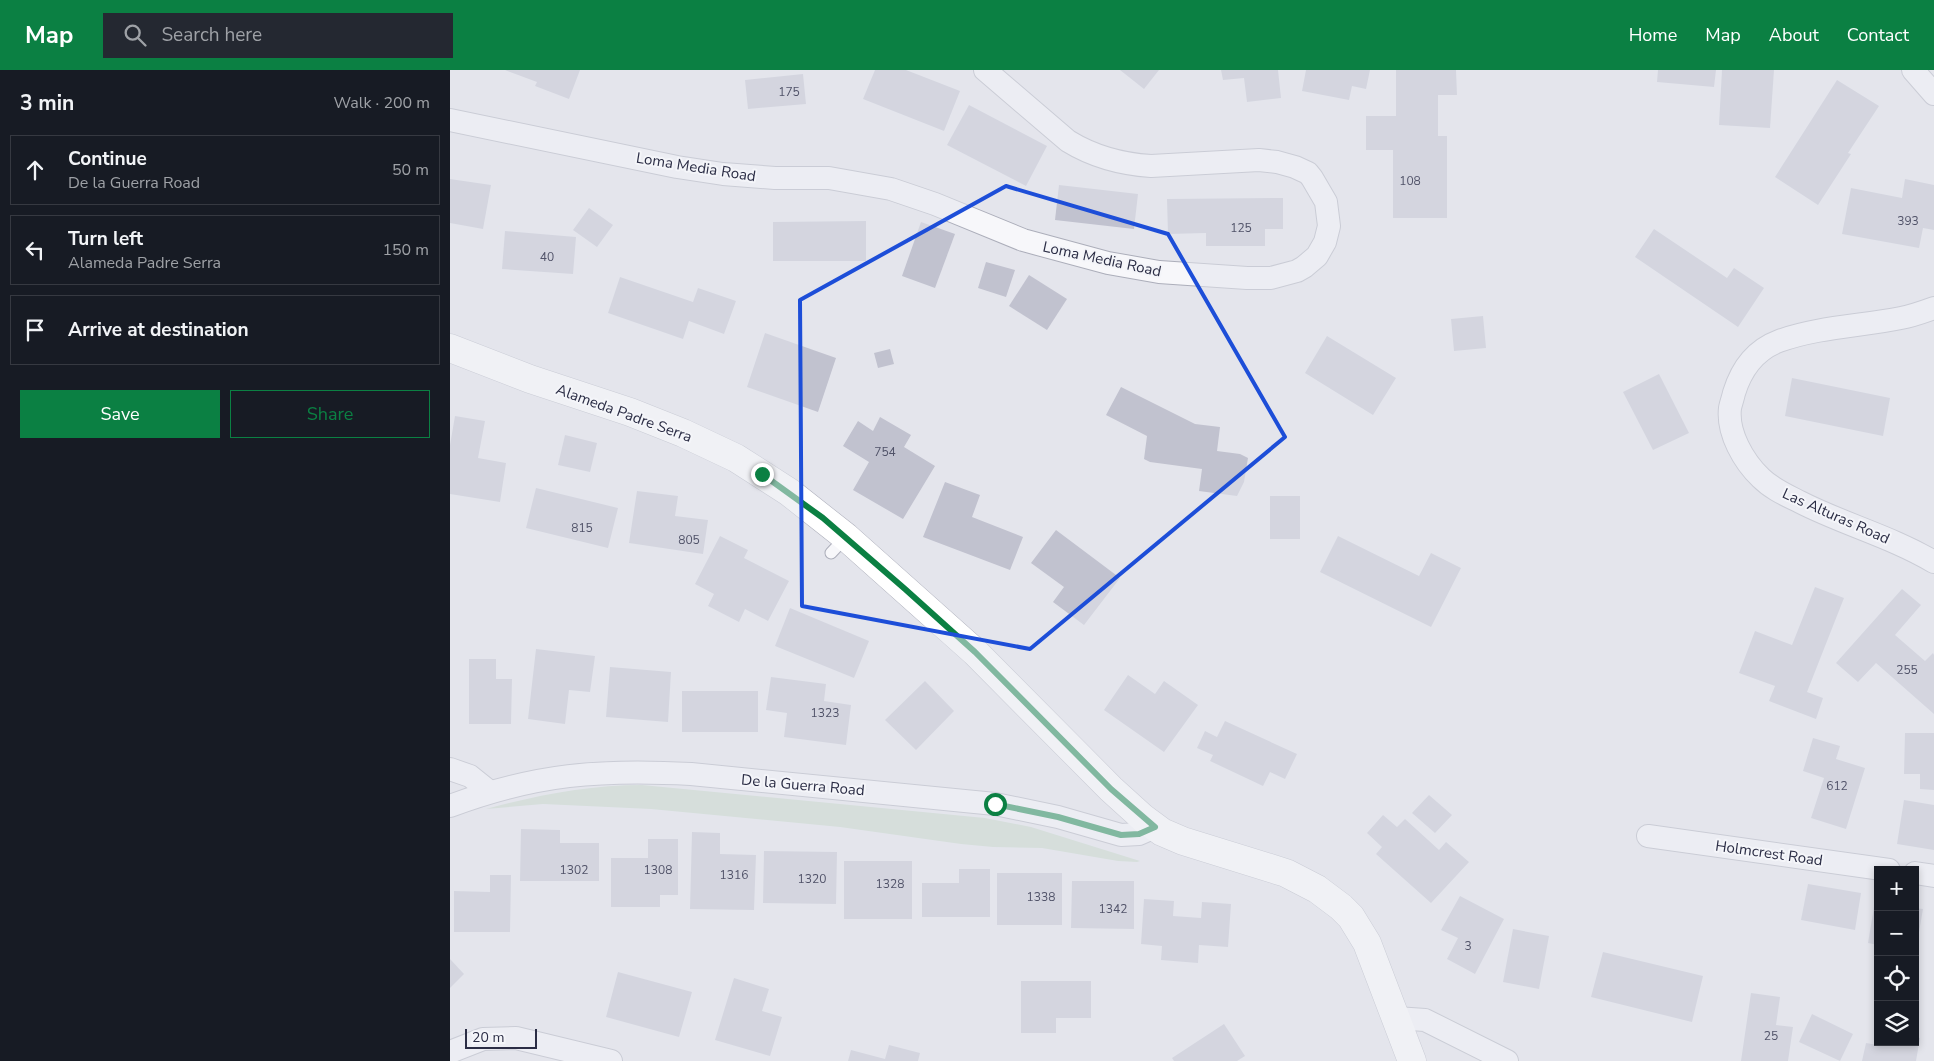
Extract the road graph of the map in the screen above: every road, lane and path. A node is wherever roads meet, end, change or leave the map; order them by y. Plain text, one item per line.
1 (985, 70) edge
2 (1913, 70) edge
3 (1934, 94) edge
4 (450, 120) edge
5 (1934, 308) edge
6 (450, 348) edge
7 (1934, 562) edge
8 (450, 769) edge
9 (490, 792) junction
10 (450, 806) edge
11 (1155, 827) junction
12 (1648, 836) dead end
13 (1874, 868) edge
14 (1919, 874) edge
15 (1934, 876) edge
16 (1396, 1018) junction
17 (450, 1052) edge
18 (611, 1061) edge
19 (1412, 1061) edge
20 (1507, 1061) edge

1 - 4 street, Loma Media Road
2 - 3 street
5 - 7 street, Las Alturas Road
6 - 11 street, Alameda Padre Serra
8 - 9 street
9 - 10 street, De la Guerra Road
9 - 11 street, De la Guerra Road
11 - 16 street, Alameda Padre Serra
12 - 13 street, Holmcrest Road
14 - 15 street
16 - 19 street, Alameda Padre Serra
16 - 20 street
17 - 18 street

